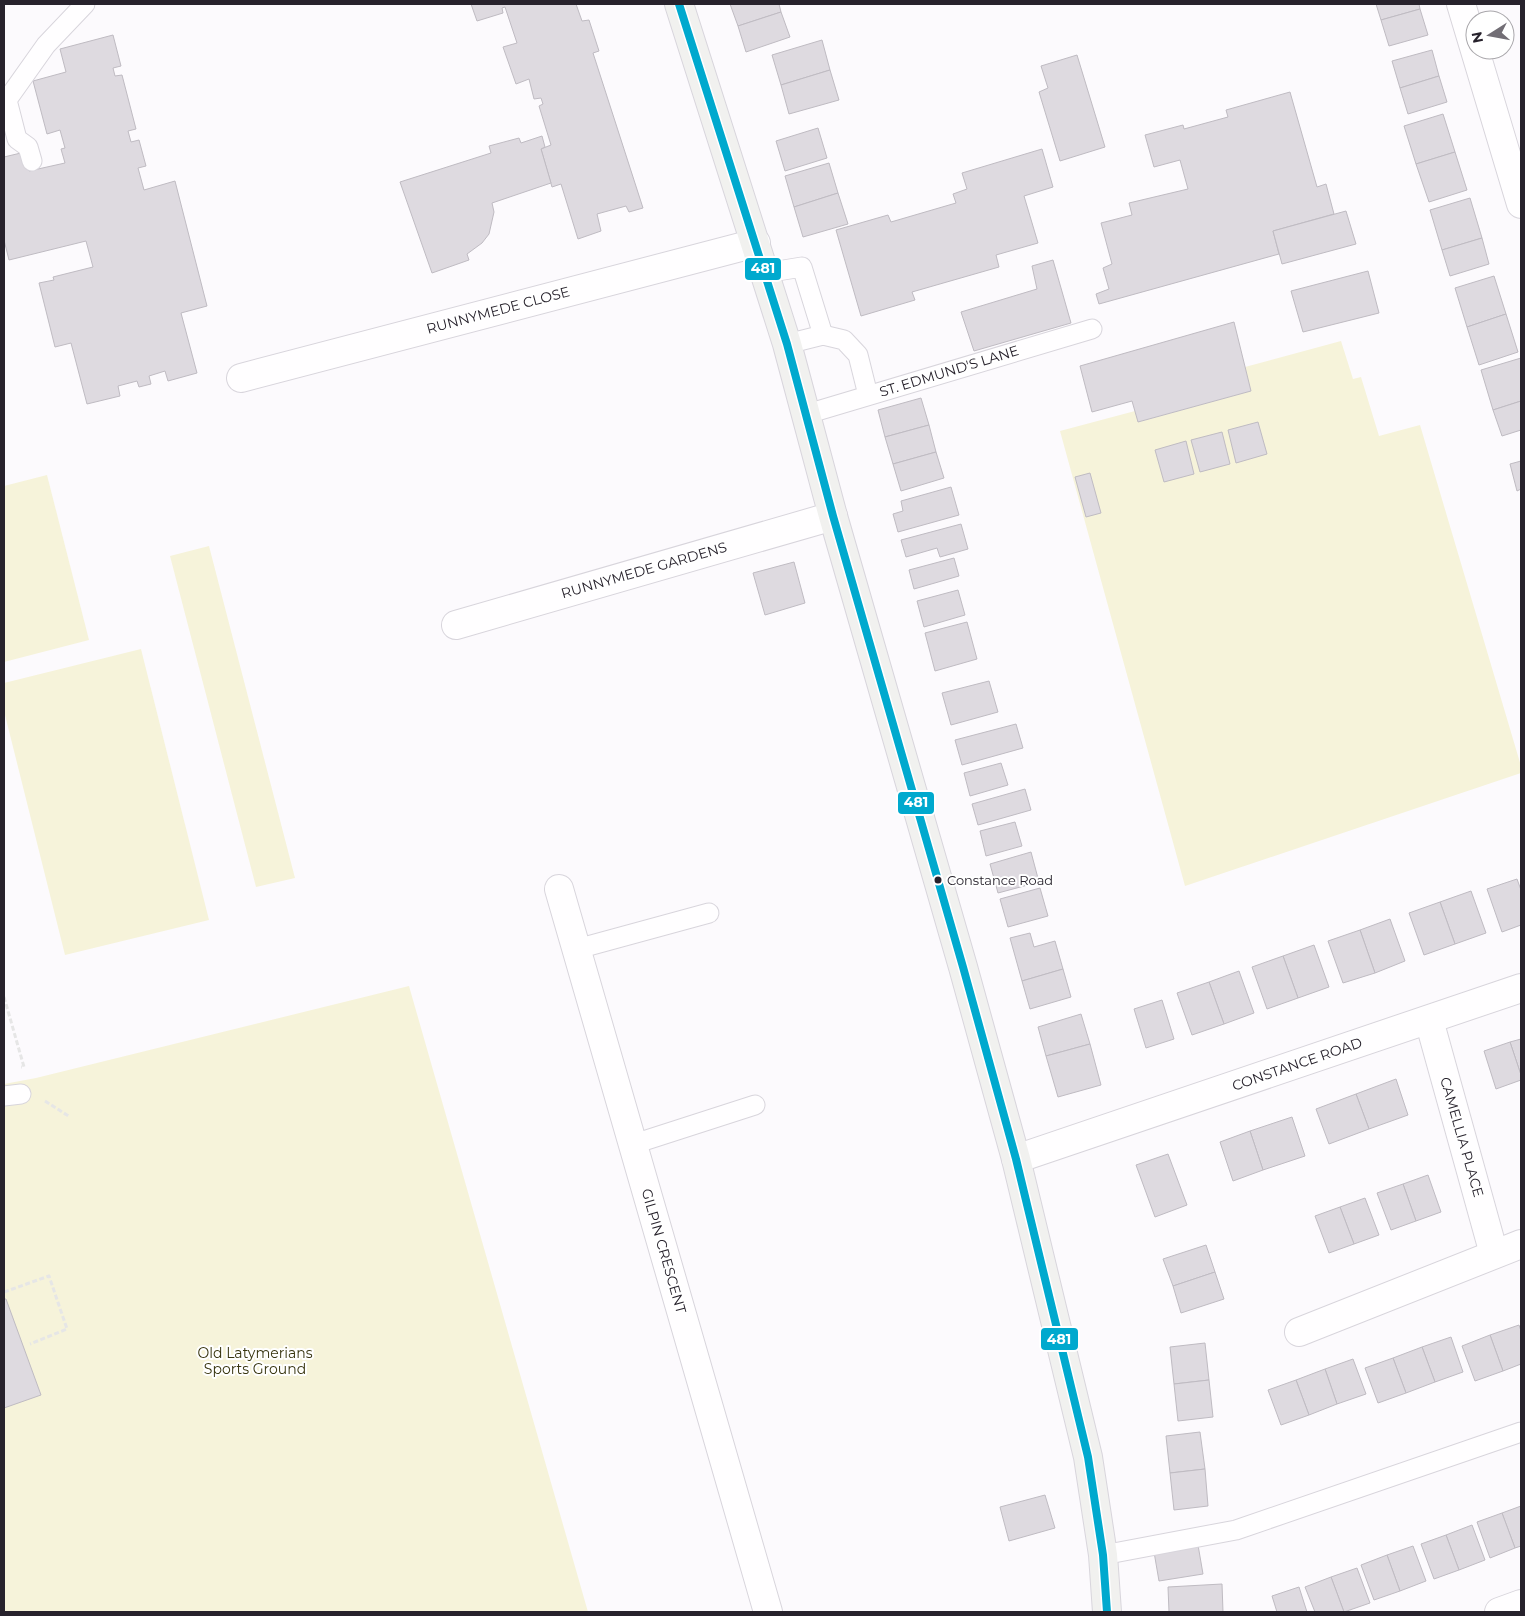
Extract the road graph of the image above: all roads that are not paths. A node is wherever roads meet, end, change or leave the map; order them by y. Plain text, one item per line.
1 (85, 4) edge
2 (679, 4) edge
3 (1461, 4) edge
4 (32, 161) dead end
5 (1521, 204) edge
6 (756, 243) junction
7 (765, 273) junction
8 (1092, 329) dead end
9 (823, 335) junction
10 (787, 344) junction
11 (241, 378) dead end
12 (868, 395) junction
13 (806, 414) junction
14 (833, 516) junction
15 (456, 624) dead end
16 (559, 889) dead end
17 (709, 913) dead end
18 (577, 949) junction
19 (1521, 988) edge
20 (1429, 1020) junction
21 (755, 1105) dead end
22 (634, 1144) junction
23 (1016, 1159) junction
24 (1521, 1244) edge
25 (1494, 1254) junction
26 (1299, 1332) dead end
27 (1521, 1432) edge
28 (1103, 1555) junction
29 (1521, 1604) edge
30 (768, 1612) edge
31 (1107, 1612) edge
32 (1499, 1612) edge

1 - 4 lane
2 - 6 street
3 - 5 street
6 - 7 street
6 - 11 street, RUNNYMEDE CLOSE
7 - 9 lane
7 - 10 street
8 - 12 lane, ST. EDMUND'S LANE
9 - 10 lane
9 - 12 lane
10 - 13 street
12 - 13 lane, ST. EDMUND'S LANE
13 - 14 street
14 - 15 street, RUNNYMEDE GARDENS
14 - 23 street
16 - 18 street, GILPIN CRESCENT
17 - 18 lane
18 - 22 street, GILPIN CRESCENT
19 - 20 street, CONSTANCE ROAD
20 - 23 street, CONSTANCE ROAD
20 - 25 street, CAMELLIA PLACE
21 - 22 lane
22 - 30 street, GILPIN CRESCENT
23 - 28 street
24 - 25 street
25 - 26 street
27 - 28 lane
28 - 31 street
29 - 32 street

